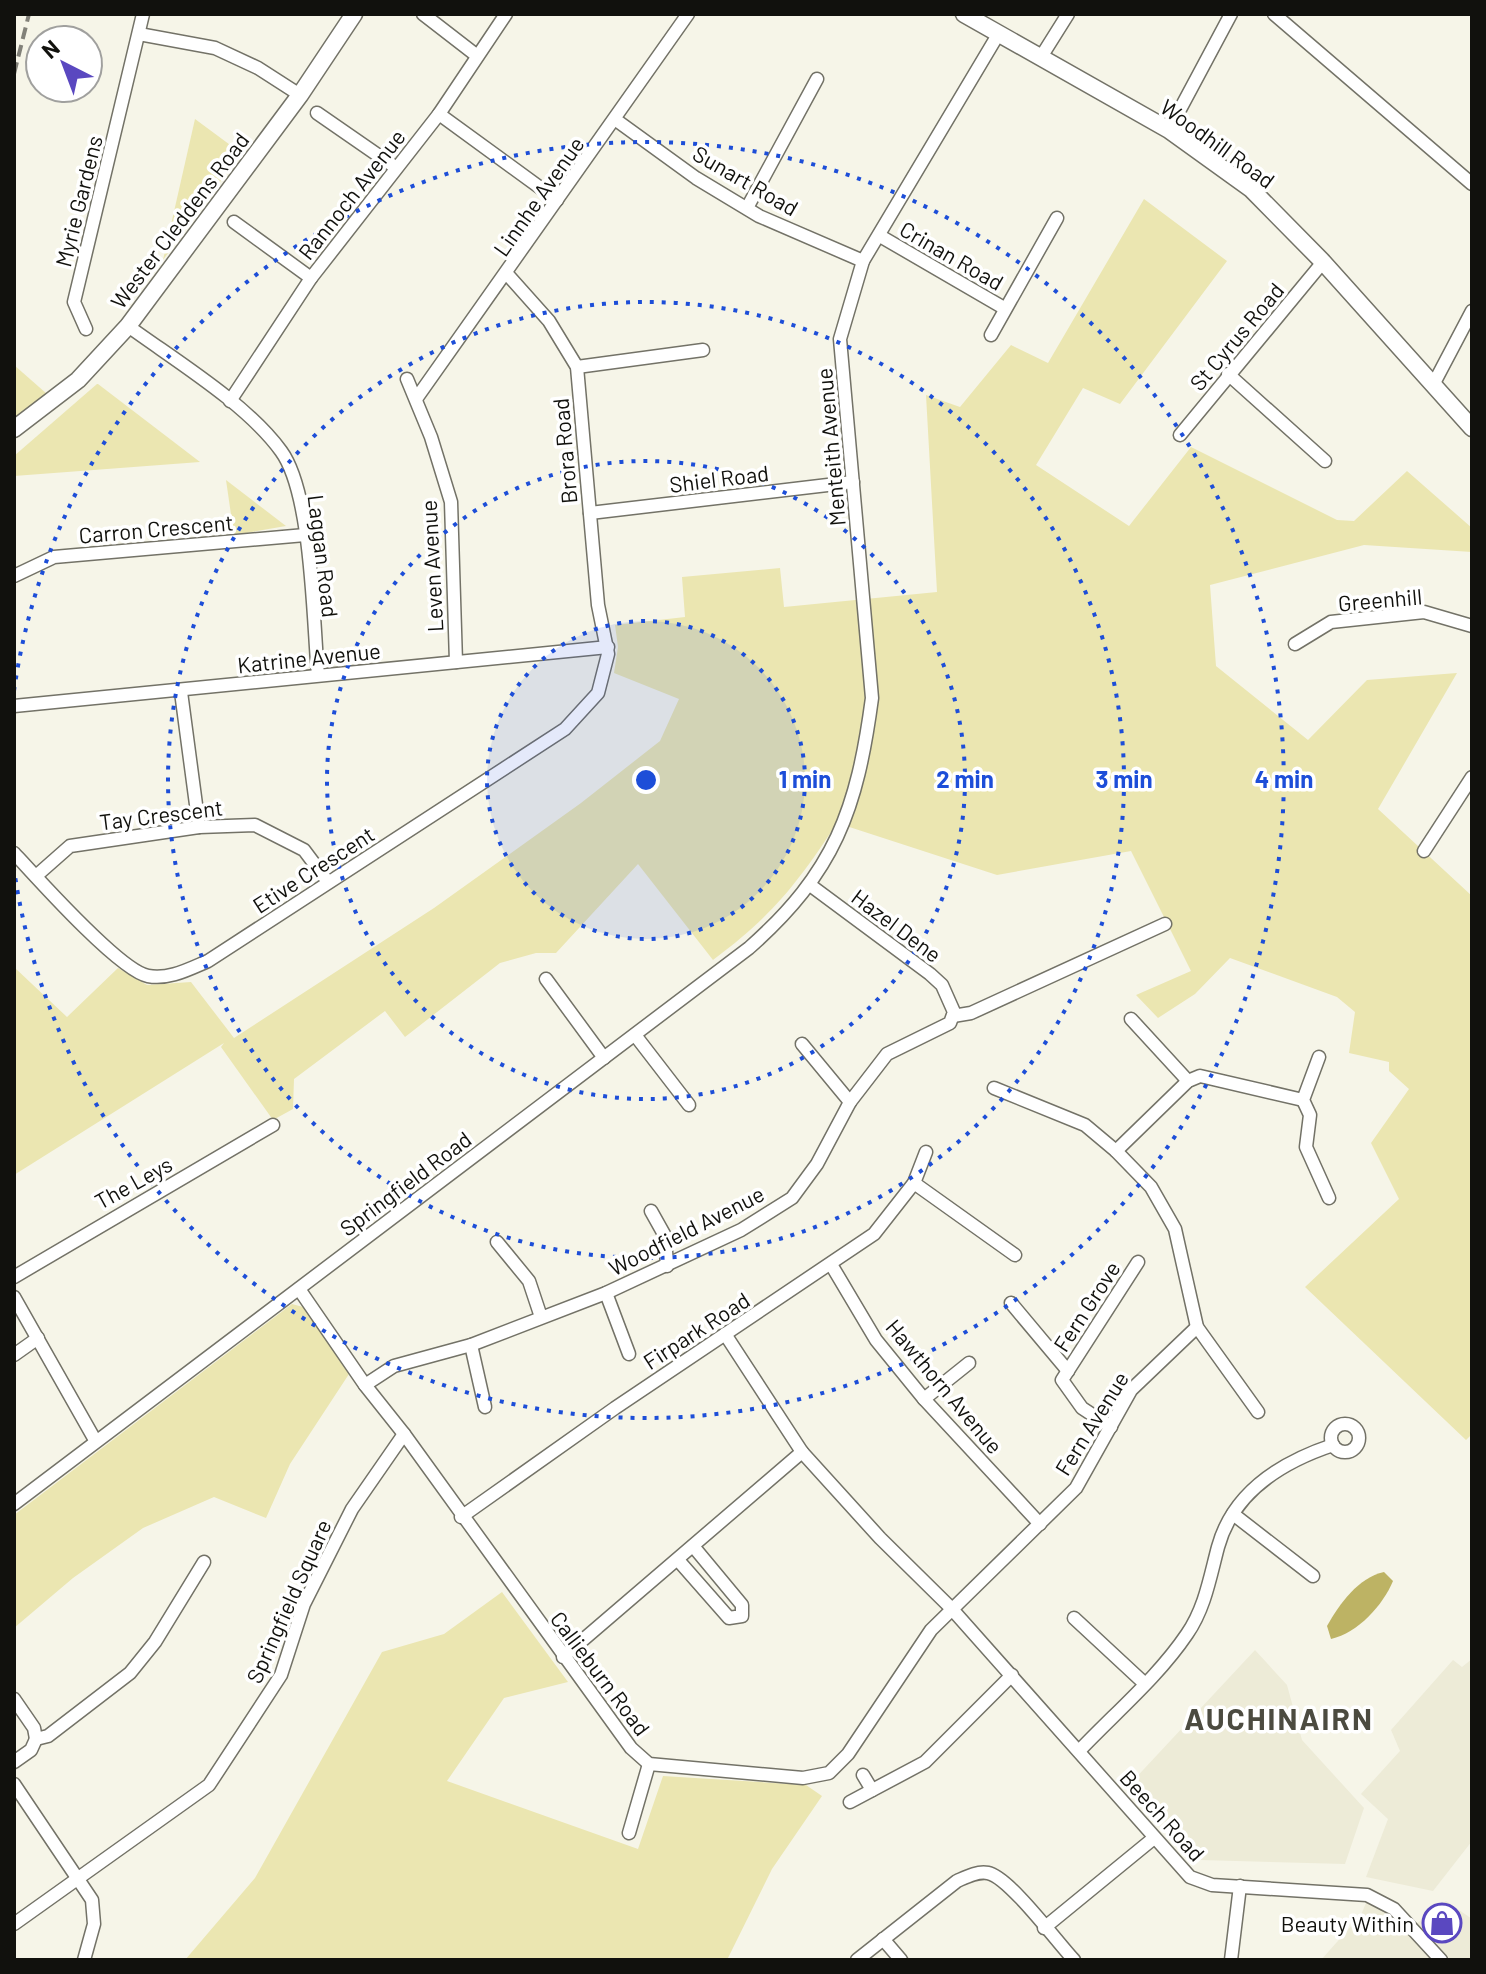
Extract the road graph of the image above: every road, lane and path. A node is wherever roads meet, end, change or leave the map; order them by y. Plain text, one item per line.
1 (143, 14) edge
2 (354, 14) edge
3 (423, 14) edge
4 (506, 14) edge
5 (688, 14) edge
6 (964, 14) edge
7 (1068, 14) edge
8 (1231, 14) edge
9 (1274, 14) edge
10 (999, 33) junction
11 (139, 34) junction
12 (476, 55) junction
13 (1041, 57) junction
14 (817, 79) dead end
15 (300, 95) junction
16 (317, 113) dead end
17 (439, 114) junction
18 (616, 120) junction
19 (1169, 130) junction
20 (395, 167) junction
21 (1472, 184) edge
22 (557, 200) junction
23 (747, 208) junction
24 (1057, 218) dead end
25 (234, 222) dead end
26 (880, 236) junction
27 (863, 261) junction
28 (1323, 262) junction
29 (507, 274) junction
30 (311, 278) junction
31 (1004, 308) junction
32 (1472, 311) edge
33 (128, 326) junction
34 (86, 329) dead end
35 (991, 335) dead end
36 (703, 350) dead end
37 (577, 367) junction
38 (1228, 374) junction
39 (407, 379) dead end
40 (1433, 385) junction
41 (416, 399) junction
42 (230, 401) junction
43 (1472, 428) edge
44 (14, 429) edge
45 (1180, 435) dead end
46 (1325, 461) dead end
47 (853, 482) junction
48 (590, 513) junction
49 (305, 535) junction
50 (14, 576) edge
51 (1472, 626) edge
52 (1295, 644) dead end
53 (608, 647) junction
54 (456, 662) junction
55 (318, 675) junction
56 (181, 692) junction
57 (14, 706) edge
58 (1472, 777) edge
59 (199, 827) junction
60 (1424, 851) dead end
61 (14, 853) edge
62 (36, 876) junction
63 (328, 882) junction
64 (810, 885) junction
65 (1165, 924) dead end
66 (546, 979) dead end
67 (952, 1010) junction
68 (1131, 1019) dead end
69 (635, 1035) junction
70 (802, 1044) dead end
71 (1319, 1057) dead end
72 (604, 1058) junction
73 (1188, 1081) junction
74 (994, 1088) dead end
75 (1303, 1100) junction
76 (850, 1102) junction
77 (689, 1105) dead end
78 (273, 1125) dead end
79 (1116, 1151) junction
80 (926, 1152) dead end
81 (914, 1183) junction
82 (1329, 1198) dead end
83 (651, 1211) dead end
84 (497, 1242) dead end
85 (1015, 1255) dead end
86 (1138, 1262) dead end
87 (667, 1266) junction
88 (832, 1266) junction
89 (14, 1277) edge
90 (299, 1289) junction
91 (606, 1293) junction
92 (14, 1297) edge
93 (1011, 1303) dead end
94 (541, 1317) junction
95 (1197, 1327) junction
96 (725, 1334) junction
97 (38, 1338) junction
98 (471, 1345) junction
99 (629, 1354) dead end
100 (14, 1355) edge
101 (969, 1363) dead end
102 (1068, 1371) junction
103 (365, 1385) junction
104 (924, 1399) junction
105 (485, 1407) dead end
106 (1258, 1412) dead end
107 (1111, 1427) junction
108 (404, 1434) junction
109 (95, 1440) junction
110 (1333, 1445) dead end
111 (802, 1452) junction
112 (14, 1504) edge
113 (1233, 1514) junction
114 (461, 1517) junction
115 (1040, 1524) junction
116 (693, 1546) junction
117 (678, 1560) junction
118 (204, 1562) dead end
119 (1313, 1576) dead end
120 (951, 1608) junction
121 (1074, 1618) dead end
122 (563, 1657) junction
123 (1012, 1675) junction
124 (1144, 1683) junction
125 (14, 1699) edge
126 (36, 1739) junction
127 (1079, 1751) junction
128 (14, 1762) edge
129 (649, 1764) junction
130 (863, 1775) dead end
131 (14, 1784) edge
132 (872, 1790) junction
133 (850, 1802) dead end
134 (629, 1833) dead end
135 (1154, 1838) junction
136 (78, 1878) junction
137 (1240, 1886) junction
138 (14, 1924) edge
139 (1044, 1928) junction
140 (883, 1939) junction
141 (84, 1960) edge
142 (857, 1960) edge
143 (901, 1960) edge
144 (1074, 1960) edge
145 (1231, 1960) edge
146 (1441, 1960) edge

1 - 11 street, Myrie Gardens
2 - 15 street, Wester Cleddens Road
3 - 12 street
4 - 12 street, Rannoch Avenue
5 - 18 street, Linnhe Avenue
6 - 10 street, Woodhill Road
7 - 13 street
8 - 19 street
9 - 21 street
10 - 13 street, Woodhill Road
10 - 26 street, Menteith Avenue
11 - 15 street
11 - 34 street, Myrie Gardens
12 - 17 street, Rannoch Avenue
13 - 19 street, Woodhill Road
14 - 23 street
15 - 33 street, Wester Cleddens Road
16 - 20 street
17 - 20 street, Rannoch Avenue
17 - 22 street
18 - 22 street, Linnhe Avenue
18 - 23 street, Sunart Road
19 - 28 street, Woodhill Road
20 - 30 street, Rannoch Avenue
22 - 29 street, Linnhe Avenue
23 - 27 street, Sunart Road
24 - 31 street
25 - 30 street
26 - 27 street, Menteith Avenue
26 - 31 street, Crinan Road
27 - 47 street, Menteith Avenue
28 - 38 street, St Cyrus Road
28 - 40 street, Woodhill Road
29 - 37 street, Brora Road
29 - 41 street, Linnhe Avenue
30 - 42 street, Rannoch Avenue
31 - 35 street
32 - 40 street
33 - 42 street, Laggan Road
33 - 44 street, Wester Cleddens Road
36 - 37 street
37 - 48 street, Brora Road
38 - 45 street, St Cyrus Road
38 - 46 street
39 - 41 street, Leven Avenue
40 - 43 street, Woodhill Road
41 - 54 street, Leven Avenue
42 - 49 street, Laggan Road
47 - 48 street, Shiel Road
47 - 64 street, Menteith Avenue
48 - 53 street, Brora Road
49 - 50 street, Carron Crescent
49 - 55 street, Laggan Road
51 - 52 street, Greenhill
53 - 54 street, Katrine Avenue
53 - 63 street, Etive Crescent
54 - 55 street, Katrine Avenue
55 - 56 street, Katrine Avenue
56 - 57 street, Katrine Avenue
56 - 59 street
58 - 60 street
59 - 62 street, Tay Crescent
59 - 63 street, Tay Crescent
61 - 62 street, Etive Crescent
62 - 63 street, Etive Crescent
64 - 67 street, Hazel Dene
64 - 69 street, Springfield Road
65 - 67 street, Woodfield Avenue
66 - 72 street
67 - 76 street, Woodfield Avenue
68 - 73 street
69 - 72 street, Springfield Road
69 - 77 street
70 - 76 street
71 - 75 street
72 - 90 street, Springfield Road
73 - 75 street
73 - 79 street
74 - 79 street
75 - 82 street
76 - 87 street, Woodfield Avenue
78 - 89 street, The Leys
79 - 95 street
80 - 81 street, Firpark Road
81 - 85 street
81 - 88 street, Firpark Road
83 - 87 street
84 - 94 street
86 - 102 street, Fern Grove
87 - 91 street, Woodfield Avenue
88 - 96 street, Firpark Road
88 - 104 street, Hawthorn Avenue
90 - 103 street, Callieburn Road
90 - 109 street, Springfield Road
91 - 94 street, Woodfield Avenue
91 - 99 street
92 - 97 street
93 - 102 street, Fern Grove
94 - 98 street, Woodfield Avenue
95 - 106 street
95 - 107 street, Fern Avenue
96 - 111 street, Beech Road
96 - 114 street, Firpark Road
97 - 100 street
97 - 109 street
98 - 103 street, Woodfield Avenue
98 - 105 street
101 - 104 street
102 - 107 street, Fern Grove
103 - 108 street, Callieburn Road
104 - 115 street, Hawthorn Avenue
107 - 115 street, Fern Avenue
108 - 114 street, Callieburn Road
108 - 136 street, Springfield Square
109 - 112 street, Springfield Road
110 - 113 street
111 - 116 street
111 - 120 street, Beech Road
113 - 119 street
113 - 124 street
114 - 122 street, Callieburn Road
115 - 120 street, Fern Avenue
116 - 117 street
116 - 117 street
117 - 122 street
118 - 126 street
120 - 123 street, Beech Road
120 - 129 street, Callieburn Road
121 - 124 street
122 - 129 street, Callieburn Road
123 - 127 street, Beech Road
123 - 132 street
124 - 127 street
125 - 126 street
126 - 128 street
127 - 135 street, Beech Road
129 - 134 street
130 - 132 street
131 - 136 street
132 - 133 street
135 - 137 street, Beech Road
135 - 139 street
136 - 138 street, Springfield Square
136 - 141 street
137 - 145 street
137 - 146 street, Beech Road
139 - 140 street
139 - 144 street
140 - 142 street
140 - 143 street

